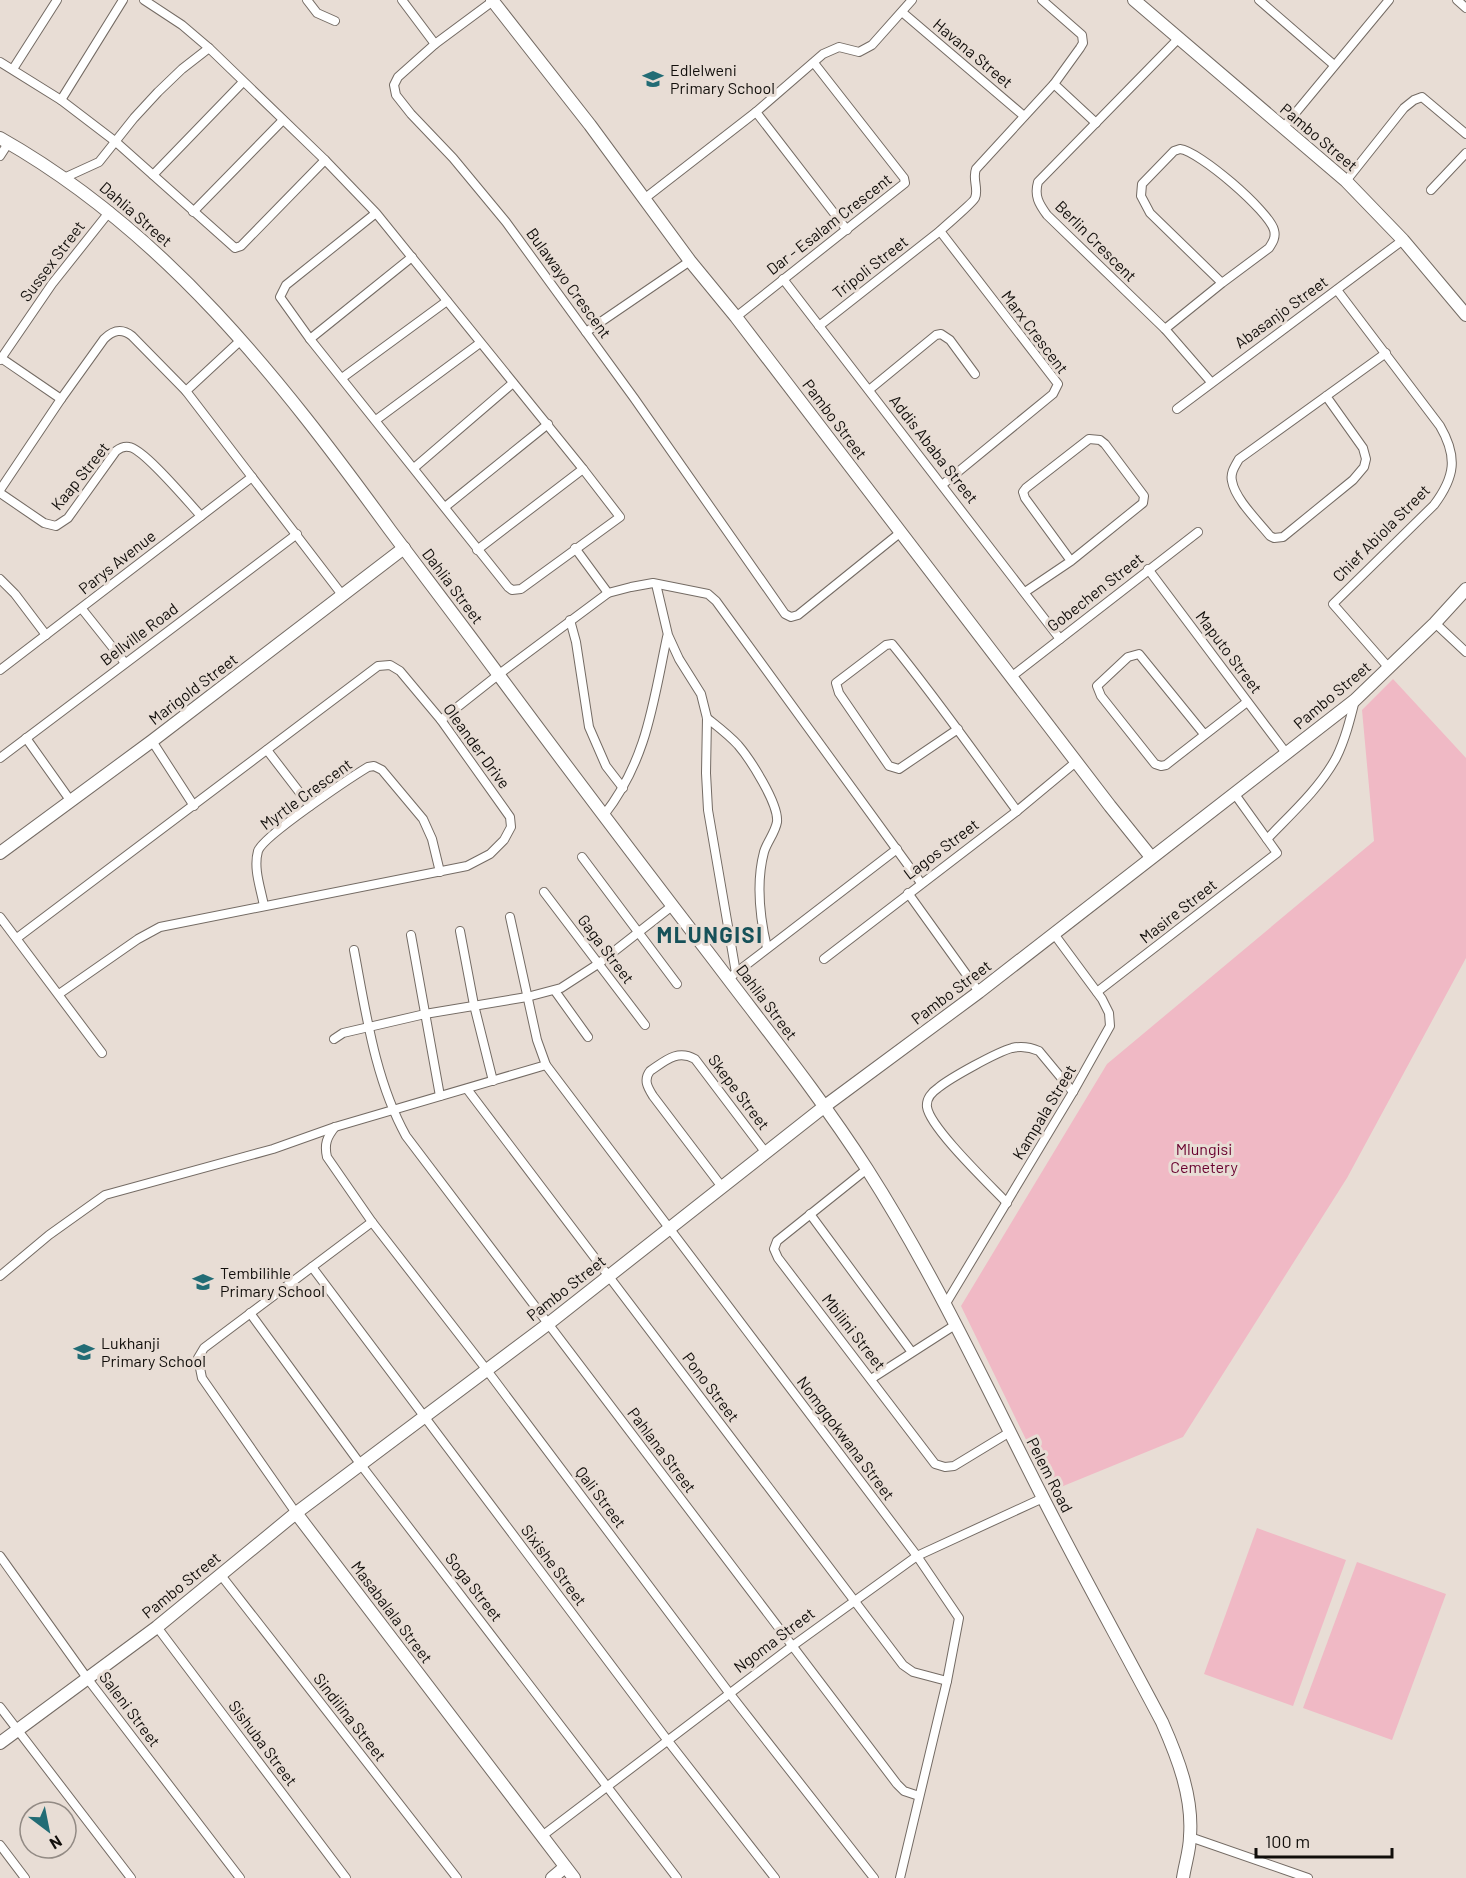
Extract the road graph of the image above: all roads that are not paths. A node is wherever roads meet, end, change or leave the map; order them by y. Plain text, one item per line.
1 (57, 0) edge
2 (123, 0) edge
3 (144, 0) edge
4 (307, 0) edge
5 (402, 0) edge
6 (912, 0) edge
7 (1042, 0) edge
8 (1134, 0) edge
9 (1259, 0) edge
10 (1389, 0) edge
11 (1457, 0) edge
12 (493, 1) edge
13 (1466, 8) edge
14 (902, 12) junction
15 (335, 21) dead end
16 (1178, 39) junction
17 (435, 44) junction
18 (209, 48) junction
19 (0, 62) edge
20 (814, 63) junction
21 (1334, 65) junction
22 (12, 69) junction
23 (243, 82) junction
24 (1054, 84) junction
25 (61, 100) junction
26 (756, 112) junction
27 (1024, 116) junction
28 (283, 120) junction
29 (1096, 123) junction
30 (1283, 128) junction
31 (1466, 134) edge
32 (4, 140) edge
33 (116, 142) junction
34 (1466, 153) edge
35 (0, 156) edge
36 (325, 160) junction
37 (153, 175) junction
38 (64, 177) junction
39 (1346, 181) junction
40 (1431, 190) dead end
41 (644, 199) junction
42 (110, 211) junction
43 (193, 212) junction
44 (376, 213) junction
45 (847, 230) junction
46 (940, 231) junction
47 (1402, 240) junction
48 (412, 257) junction
49 (690, 261) junction
50 (783, 279) junction
51 (1222, 283) junction
52 (1337, 290) junction
53 (447, 301) junction
54 (1466, 315) edge
55 (736, 317) junction
56 (819, 326) junction
57 (1165, 329) junction
58 (586, 332) junction
59 (310, 339) junction
60 (241, 340) junction
61 (480, 343) junction
62 (1386, 353) junction
63 (1, 359) edge
64 (975, 374) dead end
65 (342, 378) junction
66 (1211, 382) junction
67 (513, 383) junction
68 (868, 390) junction
69 (186, 391) junction
70 (1326, 396) junction
71 (61, 399) junction
72 (1177, 409) dead end
73 (376, 420) junction
74 (548, 424) junction
75 (414, 468) junction
76 (584, 469) junction
77 (252, 477) junction
78 (942, 485) junction
79 (0, 492) edge
80 (445, 507) junction
81 (201, 516) junction
82 (901, 532) junction
83 (1198, 532) dead end
84 (297, 534) junction
85 (404, 548) junction
86 (575, 548) junction
87 (477, 550) junction
88 (1071, 561) junction
89 (1148, 569) junction
90 (0, 579) edge
91 (656, 584) junction
92 (1466, 589) edge
93 (1025, 592) junction
94 (608, 593) junction
95 (343, 596) junction
96 (82, 609) junction
97 (570, 620) junction
98 (1435, 623) junction
99 (46, 635) junction
100 (668, 635) junction
101 (1059, 639) junction
102 (1466, 652) edge
103 (125, 663) junction
104 (1389, 668) junction
105 (0, 669) edge
106 (498, 675) junction
107 (1011, 677) junction
108 (1355, 700) junction
109 (1247, 702) junction
110 (707, 718) junction
111 (441, 720) junction
112 (957, 729) junction
113 (1204, 734) junction
114 (26, 738) junction
115 (152, 741) junction
116 (267, 750) junction
117 (1286, 753) junction
118 (0, 758) edge
119 (1076, 762) junction
120 (622, 788) junction
121 (1234, 793) junction
122 (70, 800) junction
123 (194, 806) junction
124 (310, 806) junction
125 (1017, 811) junction
126 (604, 815) junction
127 (1267, 840) junction
128 (897, 849) junction
129 (0, 853) edge
130 (582, 857) dead end
131 (1151, 857) junction
132 (440, 872) junction
133 (921, 883) junction
134 (544, 892) dead end
135 (908, 893) junction
136 (264, 906) junction
137 (672, 906) junction
138 (0, 917) edge
139 (510, 917) dead end
140 (460, 930) dead end
141 (638, 933) junction
142 (1054, 934) junction
143 (411, 935) dead end
144 (17, 938) junction
145 (767, 948) junction
146 (354, 950) dead end
147 (824, 959) dead end
148 (598, 964) junction
149 (732, 976) junction
150 (676, 984) dead end
151 (555, 991) junction
152 (979, 992) junction
153 (1097, 993) junction
154 (59, 994) junction
155 (527, 997) junction
156 (474, 1005) junction
157 (425, 1014) junction
158 (645, 1025) dead end
159 (369, 1028) junction
160 (588, 1037) dead end
161 (334, 1039) dead end
162 (102, 1053) dead end
163 (546, 1065) junction
164 (493, 1081) junction
165 (467, 1089) junction
166 (1073, 1092) junction
167 (440, 1096) junction
168 (825, 1106) junction
169 (392, 1111) junction
170 (335, 1127) junction
171 (766, 1153) junction
172 (867, 1169) junction
173 (722, 1187) junction
174 (1007, 1203) junction
175 (810, 1214) junction
176 (372, 1222) junction
177 (669, 1227) junction
178 (312, 1267) junction
179 (0, 1276) edge
180 (608, 1276) junction
181 (945, 1305) junction
182 (250, 1313) junction
183 (548, 1324) junction
184 (955, 1325) junction
185 (911, 1351) junction
186 (486, 1369) junction
187 (871, 1379) junction
188 (423, 1417) junction
189 (1010, 1432) junction
190 (361, 1465) junction
191 (1043, 1498) junction
192 (296, 1513) junction
193 (0, 1556) edge
194 (917, 1556) junction
195 (220, 1574) junction
196 (854, 1601) junction
197 (157, 1627) junction
198 (791, 1647) junction
199 (87, 1677) junction
200 (948, 1681) junction
201 (730, 1694) junction
202 (0, 1707) edge
203 (17, 1730) junction
204 (668, 1741) junction
205 (0, 1743) edge
206 (608, 1786) junction
207 (919, 1796) junction
208 (542, 1836) junction
209 (1190, 1837) junction
210 (0, 1845) edge
211 (565, 1867) junction
212 (25, 1878) edge
213 (131, 1878) edge
214 (240, 1878) edge
215 (346, 1878) edge
216 (457, 1878) edge
217 (552, 1878) edge
218 (574, 1878) edge
219 (677, 1878) edge
220 (775, 1878) edge
221 (874, 1878) edge
222 (900, 1878) edge
223 (1183, 1878) edge
224 (1308, 1878) edge

1 - 22 street
2 - 25 street
3 - 18 street
4 - 15 street
5 - 17 street
6 - 14 street
7 - 24 street, Tripoli Street
8 - 16 street, Pambo Street
9 - 21 street
10 - 21 street
11 - 13 street
12 - 17 street, Bulawayo Crescent
12 - 41 street, Pambo Street
14 - 20 street
14 - 27 street, Havana Street
16 - 29 street, Berlin Crescent
16 - 30 street, Pambo Street
17 - 58 street, Bulawayo Crescent
18 - 23 street
18 - 33 street
19 - 22 street
20 - 26 street
20 - 45 street, Dar - Esalam Crescent
21 - 30 street
22 - 25 street
23 - 28 street
23 - 37 street
24 - 27 street, Tripoli Street
24 - 29 street
25 - 33 street
26 - 41 street
26 - 45 street
27 - 46 street, Tripoli Street
28 - 36 street
28 - 43 street
29 - 57 street, Berlin Crescent
30 - 39 street, Pambo Street
31 - 39 street
32 - 35 street
32 - 38 street, Dahlia Street
33 - 37 street
33 - 38 street
34 - 40 street
36 - 43 street
36 - 44 street
37 - 43 street
38 - 42 street, Dahlia Street
39 - 47 street, Pambo Street
41 - 49 street, Pambo Street
42 - 60 street, Dahlia Street
42 - 63 street, Sussex Street
44 - 48 street
44 - 59 street
45 - 50 street, Dar - Esalam Crescent
46 - 56 street, Tripoli Street
46 - 78 street, Marx Crescent
47 - 52 street, Abasanjo Street
47 - 54 street, Pambo Street
48 - 53 street
48 - 59 street
49 - 55 street, Pambo Street
49 - 58 street
50 - 55 street, Dar - Esalam Crescent
50 - 56 street, Addis Ababa Street
51 - 51 street
51 - 57 street
52 - 62 street, Chief Abiola Street
52 - 66 street, Abasanjo Street
53 - 61 street
53 - 65 street
55 - 82 street, Pambo Street
56 - 68 street, Addis Ababa Street
57 - 66 street, Berlin Crescent
58 - 82 street, Bulawayo Crescent
59 - 65 street
60 - 69 street
60 - 85 street, Dahlia Street
61 - 67 street
61 - 73 street
62 - 70 street
62 - 104 street, Chief Abiola Street
63 - 71 street
64 - 68 street
65 - 73 street
66 - 72 street, Abasanjo Street
67 - 74 street
67 - 75 street
68 - 78 street, Addis Ababa Street
69 - 71 street
69 - 77 street
70 - 70 street
71 - 79 street
73 - 75 street
74 - 76 street
74 - 80 street
75 - 80 street
76 - 86 street
76 - 87 street
77 - 81 street, Parys Avenue
77 - 84 street
78 - 93 street, Addis Ababa Street
79 - 81 street, Kaap Street
80 - 87 street
81 - 96 street, Parys Avenue
82 - 107 street, Pambo Street
83 - 89 street, Gobechen Street
84 - 95 street
84 - 103 street, Bellville Road
85 - 95 street, Marigold Street
85 - 106 street, Dahlia Street
86 - 87 street
86 - 94 street
88 - 88 street
88 - 93 street
89 - 101 street, Gobechen Street
89 - 109 street, Maputo Street
90 - 99 street
91 - 94 street
91 - 100 street
91 - 128 street
92 - 98 street, Pambo Street
93 - 101 street, Addis Ababa Street
94 - 97 street
95 - 115 street, Marigold Street
96 - 99 street, Parys Avenue
96 - 103 street
97 - 106 street
97 - 120 street
98 - 102 street
98 - 104 street, Pambo Street
99 - 105 street, Parys Avenue
100 - 110 street
100 - 120 street
101 - 107 street, Gobechen Street
103 - 114 street, Bellville Road
104 - 108 street, Pambo Street
106 - 111 street
106 - 126 street, Dahlia Street
107 - 119 street, Pambo Street
108 - 117 street, Pambo Street
108 - 127 street
109 - 113 street
109 - 117 street, Maputo Street
110 - 145 street
110 - 149 street
111 - 116 street, Oleander Drive
111 - 132 street, Oleander Drive
112 - 112 street
112 - 125 street
113 - 113 street
114 - 118 street, Bellville Road
114 - 122 street
115 - 122 street, Marigold Street
115 - 123 street
116 - 123 street, Oleander Drive
116 - 124 street
117 - 121 street, Pambo Street
119 - 125 street, Lagos Street
119 - 131 street, Pambo Street
120 - 126 street
121 - 127 street
121 - 131 street, Pambo Street
122 - 129 street, Marigold Street
123 - 144 street, Oleander Drive
124 - 132 street, Myrtle Crescent
124 - 136 street, Myrtle Crescent
125 - 133 street, Lagos Street
126 - 137 street, Dahlia Street
127 - 153 street, Masire Street
128 - 133 street
128 - 145 street
130 - 141 street
131 - 142 street, Pambo Street
132 - 136 street, Oleander Drive
133 - 135 street, Lagos Street
134 - 148 street, Gaga Street
135 - 147 street, Lagos Street
135 - 152 street
136 - 154 street, Oleander Drive
137 - 141 street
137 - 149 street, Dahlia Street
138 - 144 street
139 - 155 street, Nomgqokwana Street
140 - 156 street
141 - 148 street
141 - 150 street
142 - 152 street, Pambo Street
142 - 153 street, Kampala Street
143 - 157 street
144 - 154 street
145 - 149 street
146 - 159 street, Pahlana Street
148 - 151 street
148 - 158 street, Gaga Street
149 - 168 street, Dahlia Street
151 - 155 street
151 - 160 street
152 - 168 street, Pambo Street
153 - 166 street, Kampala Street
154 - 162 street
155 - 156 street
155 - 163 street, Nomgqokwana Street
156 - 157 street
156 - 164 street
157 - 159 street
157 - 167 street
159 - 161 street
159 - 169 street, Pahlana Street
163 - 164 street
163 - 177 street, Nomgqokwana Street
164 - 165 street
165 - 167 street
165 - 180 street, Pono Street
166 - 174 street, Kampala Street
166 - 174 street
167 - 169 street
168 - 171 street, Pambo Street
168 - 172 street, Pelem Road
169 - 170 street
169 - 183 street, Pahlana Street
170 - 176 street, Qali Street
170 - 179 street
171 - 173 street, Pambo Street
171 - 173 street, Skepe Street
172 - 175 street, Mbilini Street
172 - 181 street, Pelem Road
173 - 177 street, Pambo Street
174 - 181 street, Kampala Street
175 - 185 street
175 - 187 street, Mbilini Street
176 - 178 street
176 - 186 street, Qali Street
177 - 180 street, Pambo Street
177 - 194 street, Nomgqokwana Street
178 - 182 street
178 - 188 street, Sixishe Street
180 - 183 street, Pambo Street
180 - 196 street, Pono Street
181 - 184 street, Pelem Road
182 - 190 street, Soga Street
182 - 192 street, Masabalala Street
183 - 186 street, Pambo Street
183 - 198 street, Pahlana Street
184 - 185 street
184 - 189 street, Pelem Road
185 - 187 street
186 - 188 street, Pambo Street
186 - 201 street, Qali Street
187 - 189 street, Mbilini Street
188 - 190 street, Pambo Street
188 - 204 street, Sixishe Street
189 - 191 street, Pelem Road
190 - 192 street, Pambo Street
190 - 206 street, Soga Street
191 - 194 street, Ngoma Street
191 - 209 street, Pelem Road
192 - 195 street, Pambo Street
192 - 208 street, Masabalala Street
193 - 199 street, Saleni Street
194 - 196 street, Ngoma Street
194 - 200 street, Nomgqokwana Street
195 - 197 street, Pambo Street
195 - 216 street, Sindilina Street
196 - 198 street, Ngoma Street
196 - 200 street, Pono Street
197 - 199 street, Pambo Street
197 - 215 street, Sishuba Street
198 - 201 street, Ngoma Street
198 - 207 street, Pahlana Street
199 - 203 street, Pambo Street
199 - 214 street, Saleni Street
200 - 207 street, Nomgqokwana Street
201 - 204 street, Ngoma Street
201 - 221 street, Qali Street
202 - 203 street
203 - 205 street, Pambo Street
203 - 213 street
204 - 206 street, Ngoma Street
204 - 220 street, Sixishe Street
206 - 208 street, Ngoma Street
206 - 219 street, Soga Street
207 - 222 street, Nomgqokwana Street
208 - 211 street, Masabalala Street
209 - 223 street, Pelem Road
209 - 224 street
210 - 212 street
211 - 217 street
211 - 218 street, Masabalala Street

